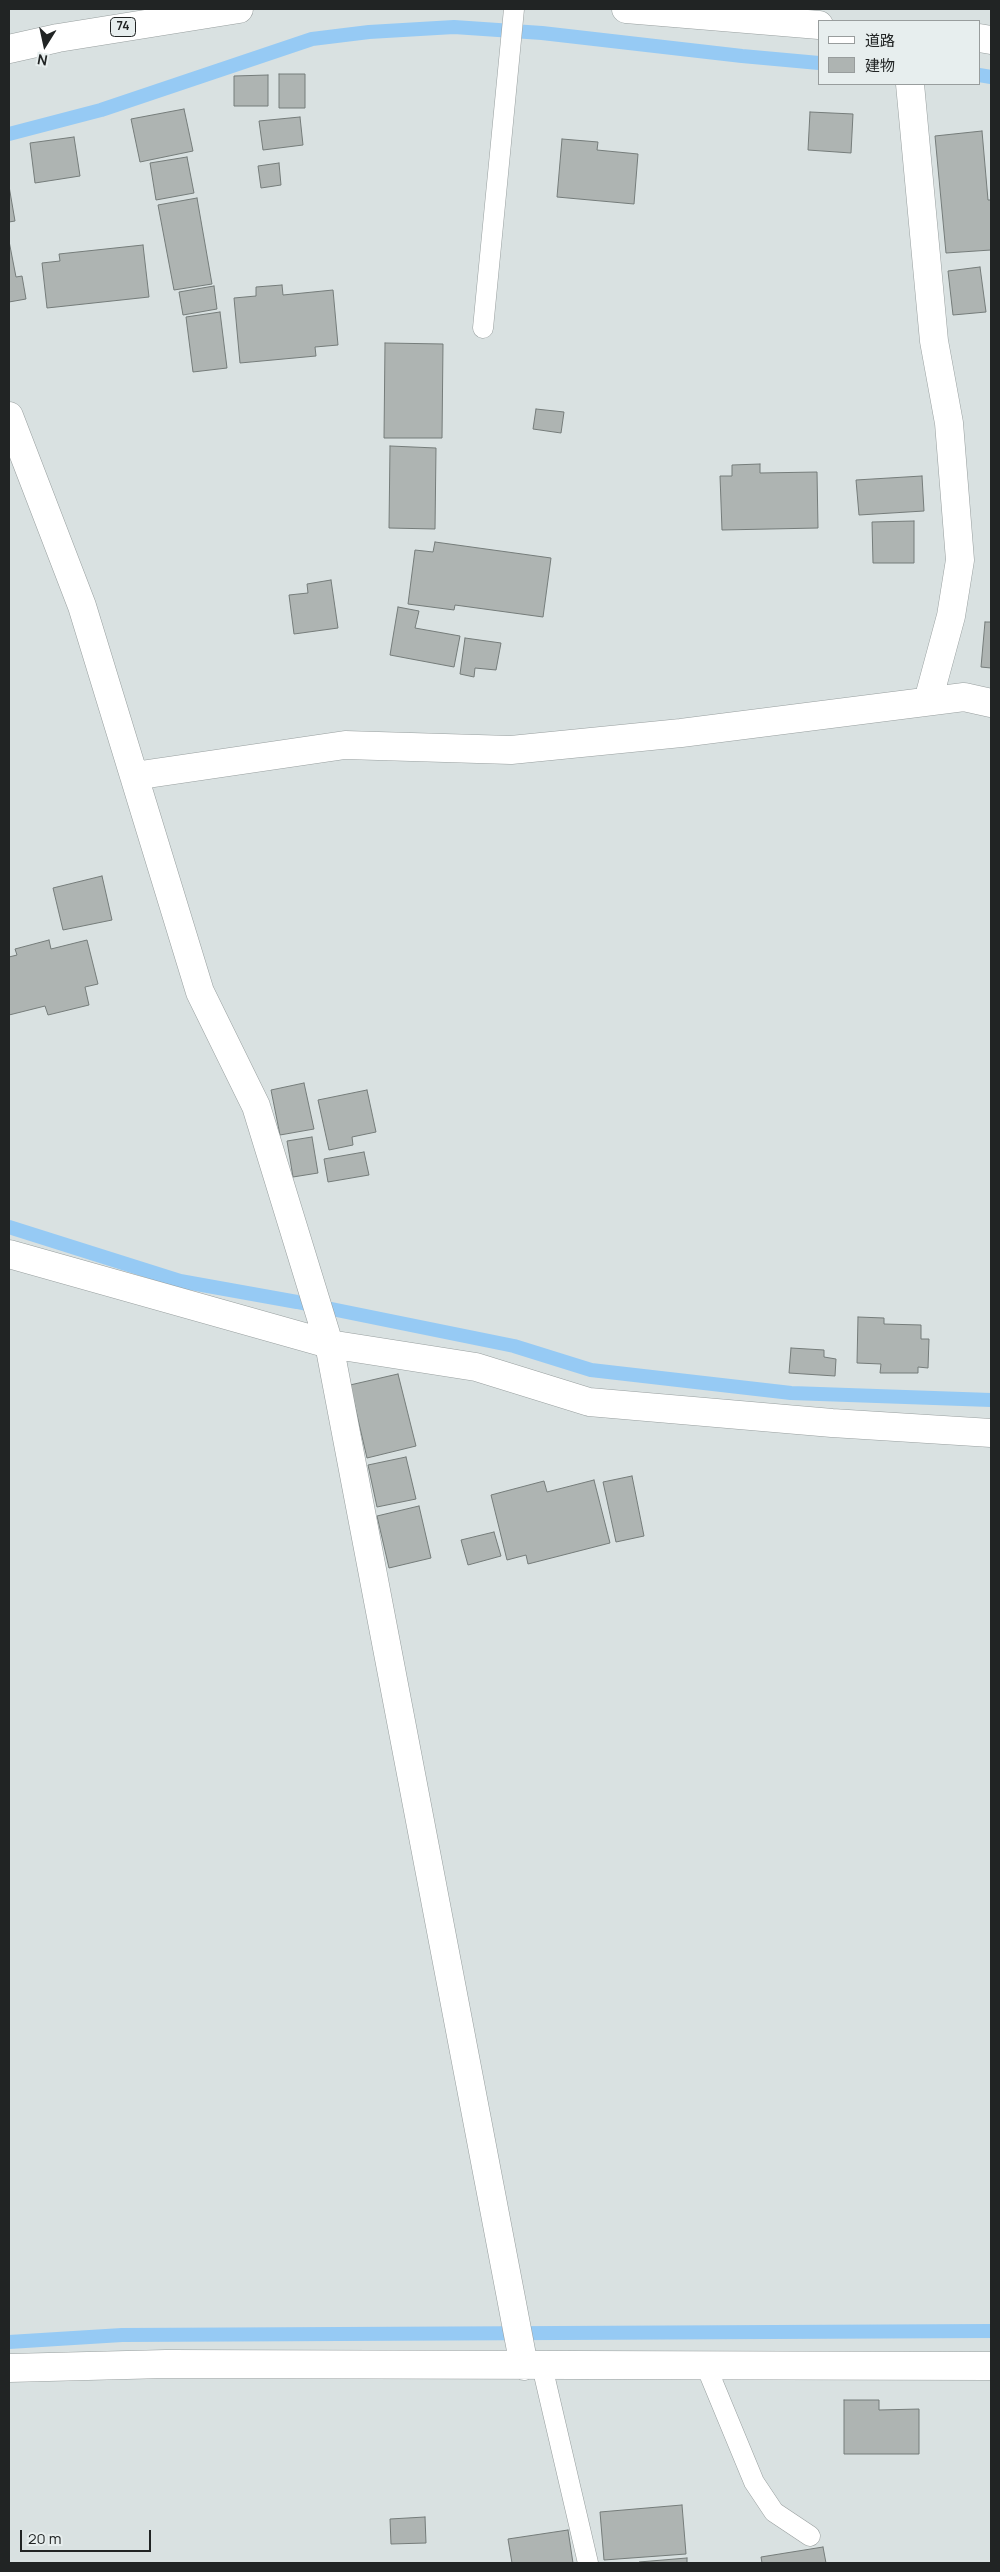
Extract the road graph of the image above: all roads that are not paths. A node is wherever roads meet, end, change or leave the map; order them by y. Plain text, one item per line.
1 (239, 9) edge
2 (514, 9) edge
3 (626, 9) edge
4 (818, 25) edge
5 (9, 49) edge
6 (910, 85) edge
7 (483, 328) dead end
8 (9, 416) edge
9 (928, 701) junction
10 (991, 703) edge
11 (134, 776) junction
12 (9, 1254) edge
13 (328, 1344) junction
14 (991, 1433) edge
15 (533, 2366) junction
16 (706, 2366) junction
17 (991, 2366) edge
18 (9, 2368) edge
19 (810, 2536) dead end
20 (588, 2563) edge

1 - 5 street, 74
2 - 7 lane
3 - 4 street
6 - 9 street
8 - 11 street
9 - 10 street
9 - 11 street
11 - 13 street
12 - 13 street
13 - 14 street
13 - 15 street
15 - 16 street
15 - 18 street
15 - 20 lane
16 - 17 street
16 - 19 lane

